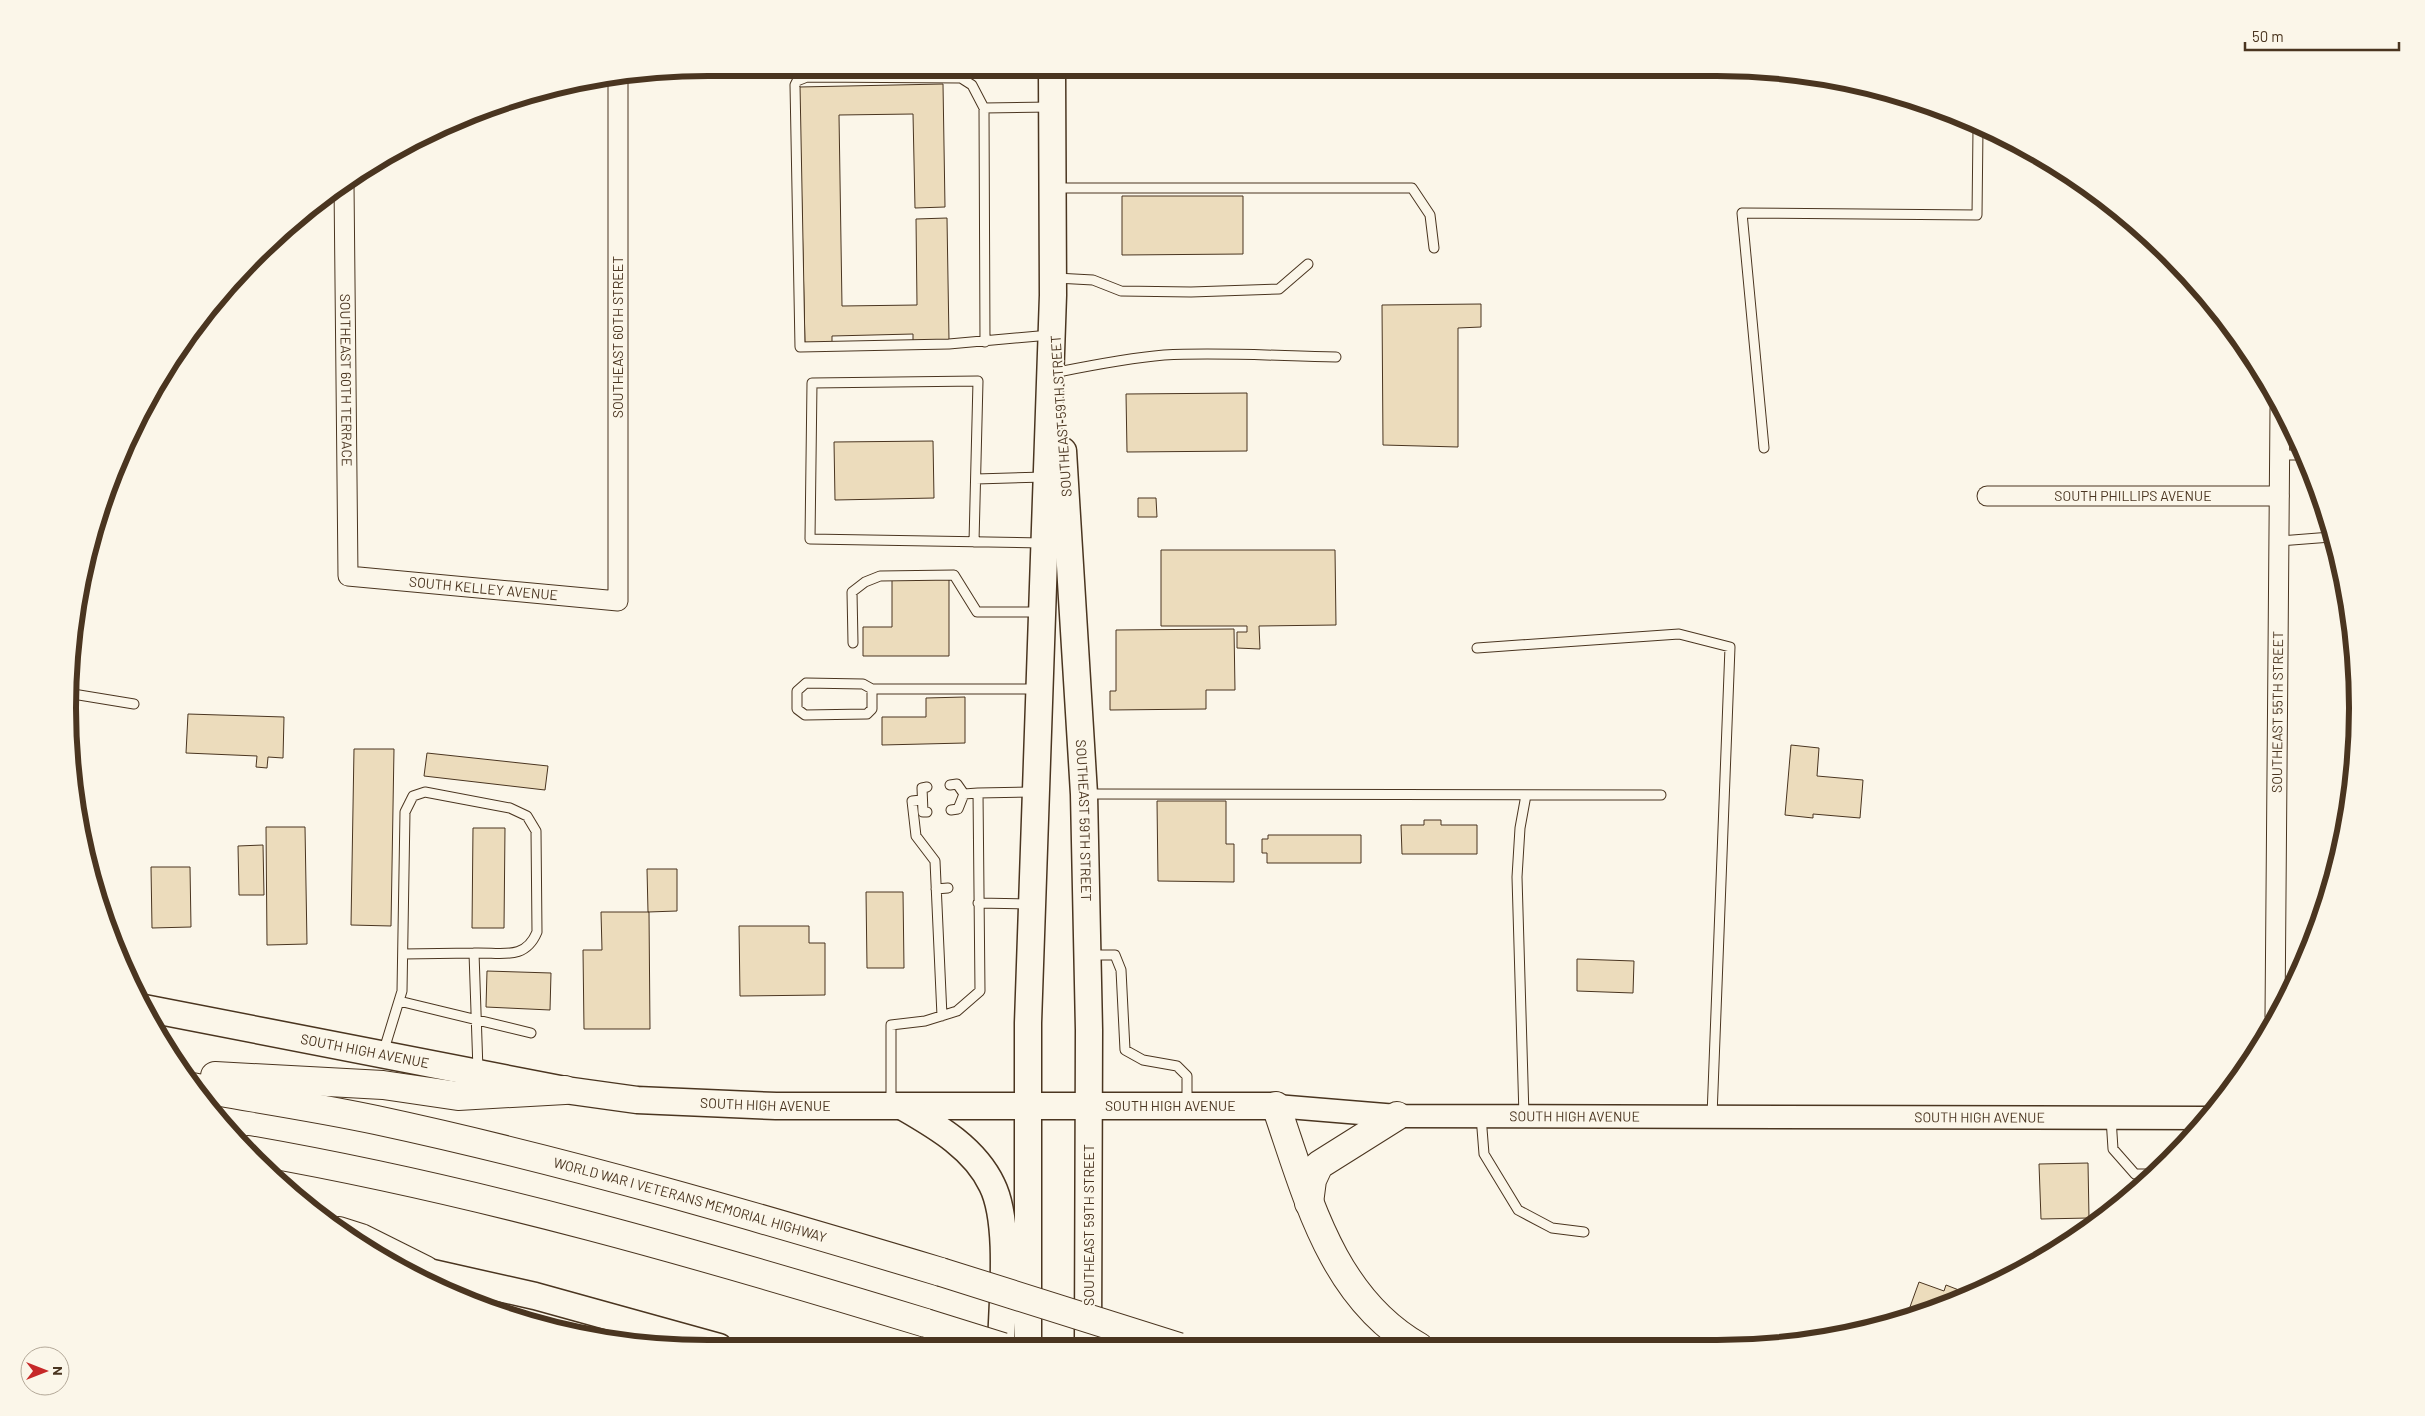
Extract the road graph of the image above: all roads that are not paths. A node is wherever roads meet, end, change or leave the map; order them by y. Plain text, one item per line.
1 (1052, 76) edge
2 (618, 83) edge
3 (1052, 106) junction
4 (984, 108) junction
5 (1978, 133) edge
6 (1053, 188) junction
7 (344, 192) edge
8 (1434, 248) dead end
9 (1308, 264) dead end
10 (1054, 286) junction
11 (1052, 335) junction
12 (986, 342) junction
13 (1336, 357) dead end
14 (1058, 372) junction
15 (2280, 422) edge
16 (1764, 448) dead end
17 (2280, 455) junction
18 (2296, 455) edge
19 (1047, 477) junction
20 (976, 479) junction
21 (1987, 496) dead end
22 (2279, 496) junction
23 (2325, 537) edge
24 (2279, 541) junction
25 (974, 542) junction
26 (1045, 543) junction
27 (348, 576) joint
28 (618, 600) joint
29 (1042, 612) junction
30 (853, 643) dead end
31 (1476, 648) dead end
32 (872, 689) junction
33 (1040, 689) junction
34 (77, 696) edge
35 (134, 704) dead end
36 (950, 785) dead end
37 (927, 787) dead end
38 (1036, 792) junction
39 (978, 793) junction
40 (964, 794) junction
41 (1084, 794) junction
42 (1526, 795) junction
43 (1661, 795) dead end
44 (921, 800) junction
45 (951, 810) dead end
46 (927, 812) dead end
47 (948, 888) dead end
48 (936, 889) junction
49 (1032, 904) junction
50 (976, 905) junction
51 (937, 907) junction
52 (948, 907) dead end
53 (938, 930) junction
54 (948, 930) dead end
55 (474, 953) junction
56 (403, 954) junction
57 (1087, 955) junction
58 (399, 1001) junction
59 (2275, 1003) edge
60 (153, 1010) edge
61 (942, 1016) junction
62 (477, 1021) junction
63 (531, 1033) dead end
64 (383, 1054) junction
65 (478, 1073) junction
66 (194, 1075) edge
67 (204, 1089) edge
68 (565, 1090) junction
69 (1276, 1106) junction
70 (897, 1107) junction
71 (1089, 1107) junction
72 (1187, 1107) junction
73 (1029, 1108) junction
74 (1396, 1116) junction
75 (1481, 1116) junction
76 (1524, 1116) junction
77 (1712, 1117) junction
78 (2111, 1118) junction
79 (2198, 1118) edge
80 (258, 1152) edge
81 (2144, 1174) edge
82 (1309, 1203) junction
83 (1584, 1232) dead end
84 (419, 1270) edge
85 (673, 1338) edge
86 (980, 1340) edge
87 (1002, 1340) edge
88 (1028, 1340) edge
89 (1088, 1340) edge
90 (1156, 1340) edge
91 (1406, 1340) edge

1 - 3 main road, SOUTHEAST 59TH STREET
2 - 28 street, SOUTHEAST 60TH STREET
3 - 4 lane
3 - 6 main road, SOUTHEAST 59TH STREET
4 - 12 lane
4 - 12 lane
5 - 16 lane
6 - 8 lane
6 - 10 main road, SOUTHEAST 59TH STREET
7 - 27 street, SOUTHEAST 60TH TERRACE
9 - 10 lane
10 - 11 main road, SOUTHEAST 59TH STREET
10 - 14 main road, SOUTHEAST 59TH STREET
11 - 12 lane
11 - 19 main road, SOUTHEAST 59TH STREET
13 - 14 lane
14 - 41 main road, SOUTHEAST 59TH STREET
15 - 17 street, SOUTHEAST 55TH STREET
17 - 18 lane
17 - 22 street, SOUTHEAST 55TH STREET
19 - 20 lane
19 - 26 main road, SOUTHEAST 59TH STREET
20 - 25 lane
20 - 25 lane
21 - 22 street, SOUTH PHILLIPS AVENUE
22 - 24 street, SOUTHEAST 55TH STREET
23 - 24 lane
24 - 59 street, SOUTHEAST 55TH STREET
25 - 26 lane
26 - 29 main road, SOUTHEAST 59TH STREET
27 - 28 street, SOUTH KELLEY AVENUE
29 - 30 lane
29 - 33 main road, SOUTHEAST 59TH STREET
31 - 77 lane
32 - 32 lane
32 - 33 lane
33 - 38 main road, SOUTHEAST 59TH STREET
34 - 35 lane
36 - 40 lane
37 - 44 lane
38 - 39 lane
38 - 49 main road, SOUTHEAST 59TH STREET
39 - 40 lane
39 - 50 lane
40 - 45 lane
41 - 42 lane
41 - 57 main road, SOUTHEAST 59TH STREET
42 - 43 lane
42 - 76 lane
44 - 46 lane
44 - 48 lane
47 - 48 lane
48 - 51 lane
49 - 50 lane
49 - 73 main road, SOUTHEAST 59TH STREET
50 - 61 lane
51 - 52 lane
51 - 53 lane
53 - 54 lane
53 - 61 lane
55 - 56 lane
55 - 56 lane
55 - 62 lane
56 - 58 lane
57 - 71 main road, SOUTHEAST 59TH STREET
57 - 72 lane
58 - 62 lane
58 - 64 lane
60 - 64 main road, SOUTH HIGH AVENUE
61 - 70 lane
62 - 63 lane
62 - 65 lane
64 - 65 main road, SOUTH HIGH AVENUE
65 - 68 main road, SOUTH HIGH AVENUE
66 - 68 highway
67 - 90 highway, WORLD WAR I VETERANS MEMORIAL HIGHWAY, bridge
68 - 70 main road, SOUTH HIGH AVENUE
69 - 72 main road, SOUTH HIGH AVENUE
69 - 74 street, SOUTH HIGH AVENUE
69 - 82 highway
70 - 73 main road, SOUTH HIGH AVENUE
70 - 87 main road
71 - 72 main road, SOUTH HIGH AVENUE
71 - 73 main road, SOUTH HIGH AVENUE
71 - 89 main road, SOUTHEAST 59TH STREET
73 - 88 main road, SOUTHEAST 59TH STREET
74 - 75 street, SOUTH HIGH AVENUE
74 - 82 highway
75 - 76 street, SOUTH HIGH AVENUE
75 - 83 lane
76 - 77 street, SOUTH HIGH AVENUE
77 - 78 street, SOUTH HIGH AVENUE
78 - 79 street, SOUTH HIGH AVENUE
78 - 81 lane
80 - 86 highway, bridge
82 - 91 highway
84 - 85 main road

